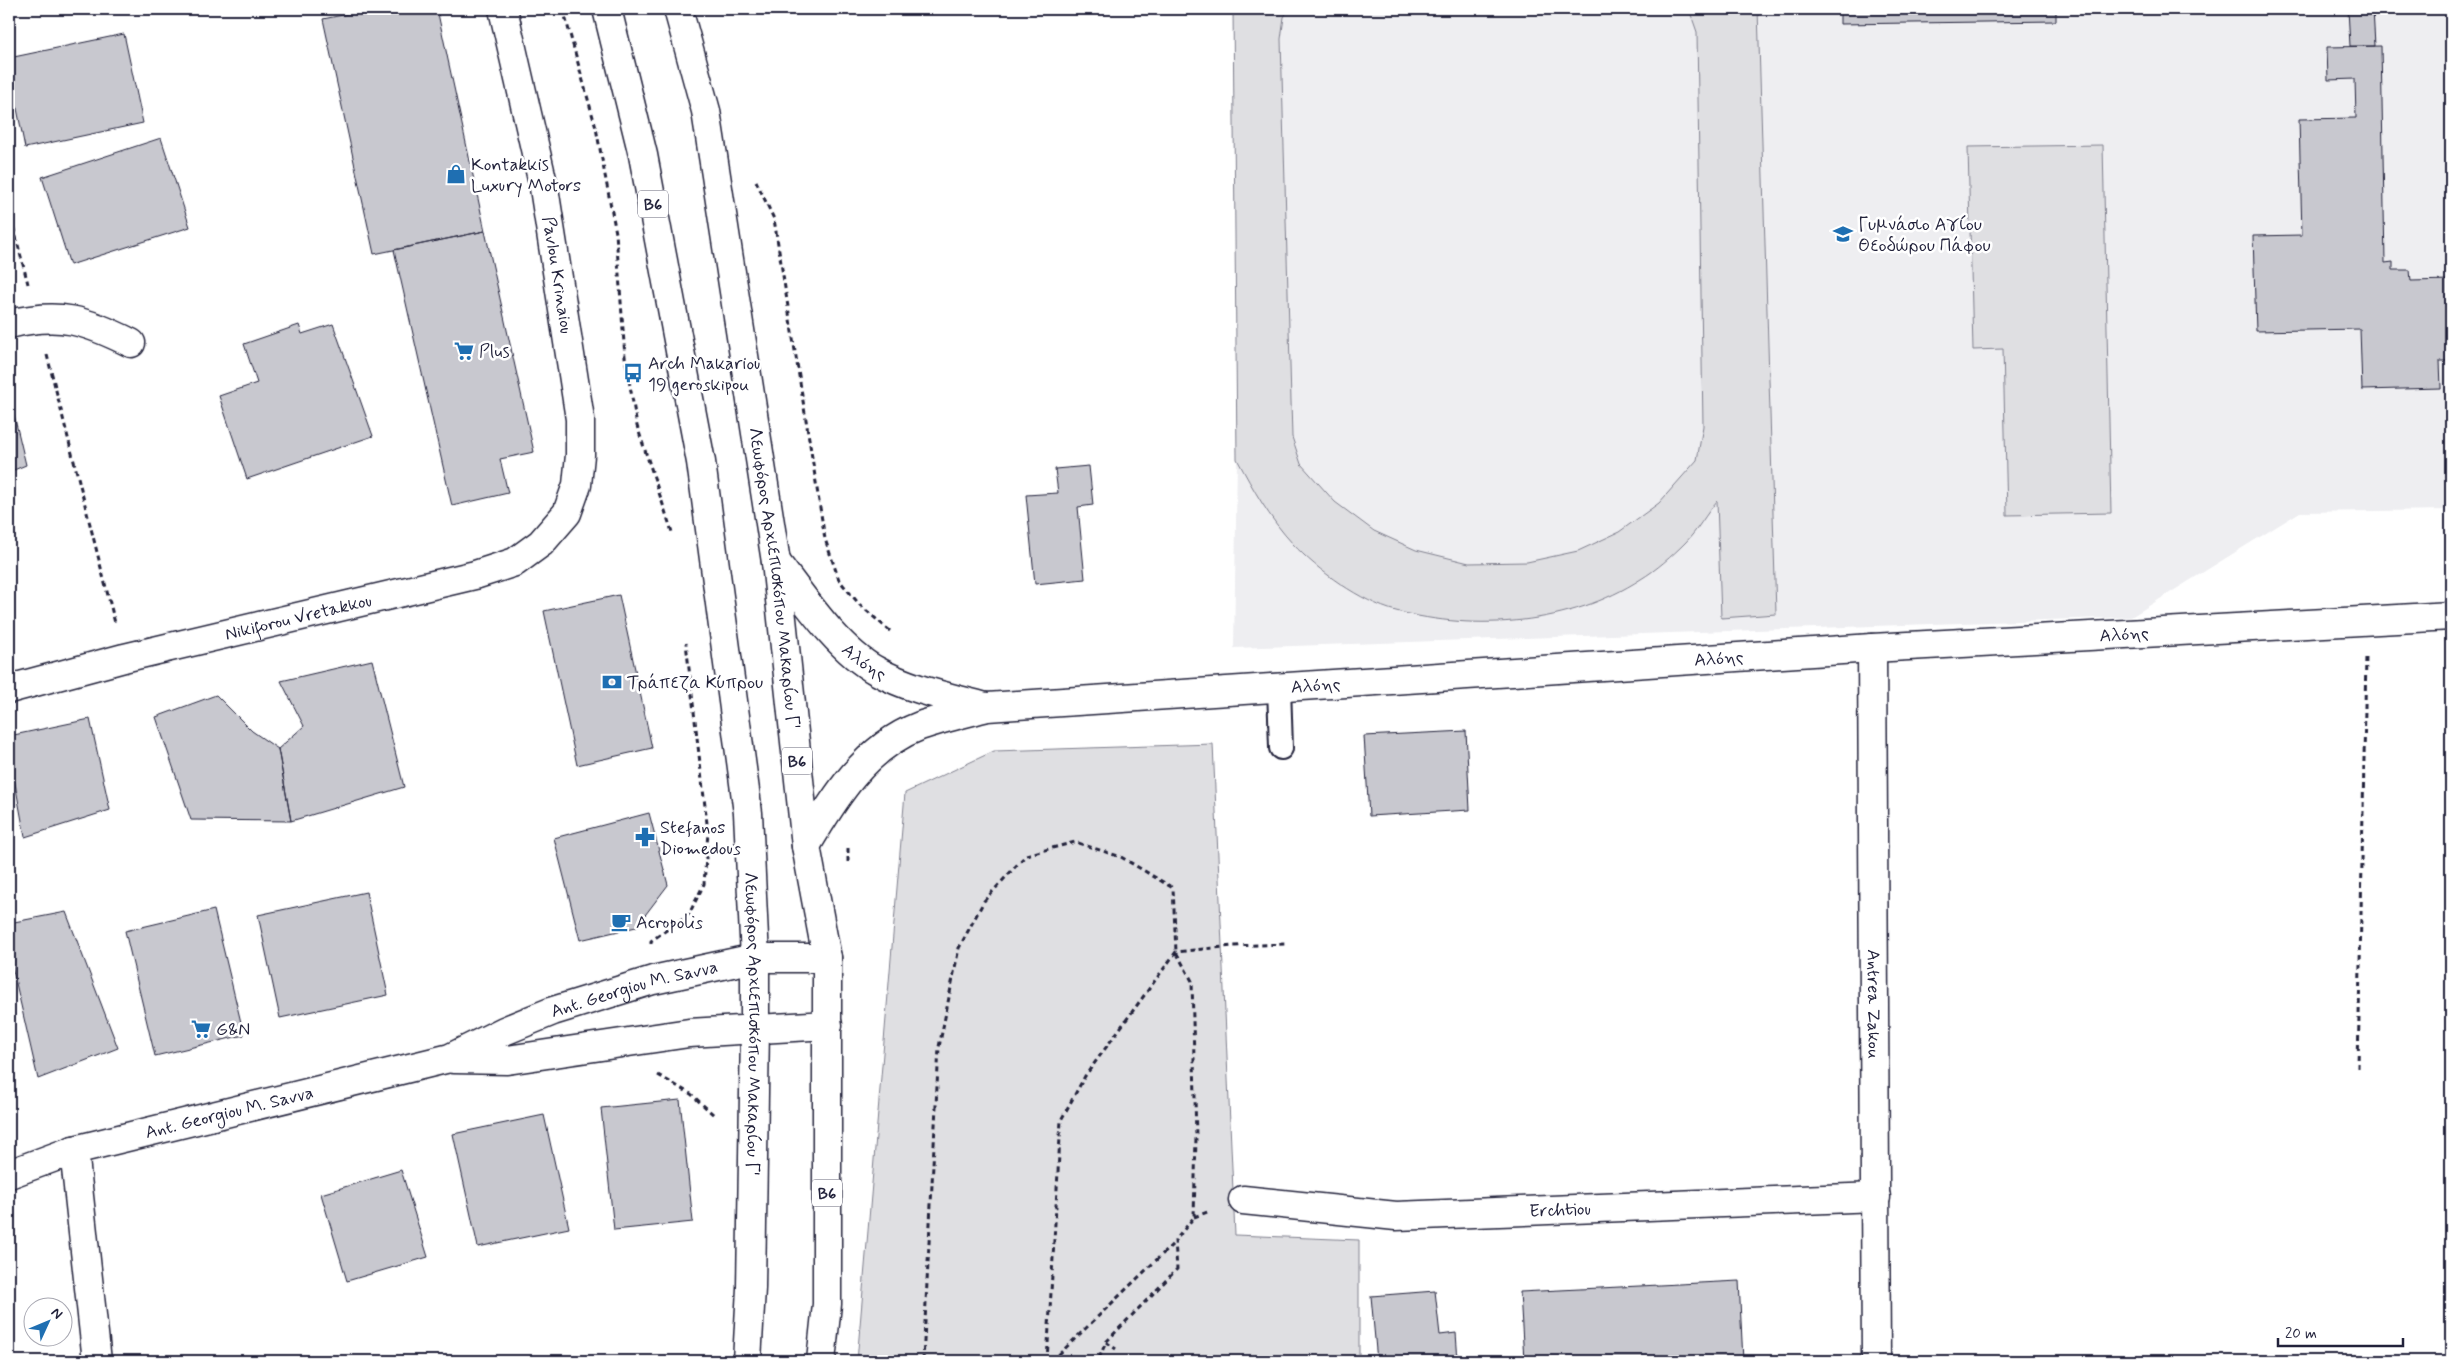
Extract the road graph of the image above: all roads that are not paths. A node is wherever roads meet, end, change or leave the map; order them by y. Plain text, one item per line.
1 (503, 9) edge
2 (607, 9) edge
3 (678, 9) edge
4 (9, 324) edge
5 (132, 343) dead end
6 (567, 513) joint
7 (776, 562) junction
8 (2451, 616) edge
9 (1872, 648) junction
10 (1279, 687) junction
11 (9, 689) edge
12 (987, 707) junction
13 (1281, 748) dead end
14 (806, 846) junction
15 (755, 958) junction
16 (827, 958) junction
17 (828, 1025) junction
18 (755, 1028) junction
19 (450, 1058) junction
20 (74, 1150) junction
21 (9, 1174) edge
22 (1876, 1197) junction
23 (1243, 1200) dead end
24 (97, 1361) edge
25 (747, 1361) edge
26 (821, 1361) edge
27 (1876, 1361) edge

1 - 6 street, Pavlou Krinaiou
2 - 15 street, Λεωφόρος Αρχιεπισκόπου Μακαρίου Γ' / B6
3 - 7 street, Λεωφόρος Αρχιεπισκόπου Μακαρίου Γ' / B6
4 - 5 street
6 - 11 street, Nikiforou Vretakkou
7 - 12 street, Αλόης
7 - 14 street, Λεωφόρος Αρχιεπισκόπου Μακαρίου Γ' / B6
8 - 9 street, Αλόης
9 - 10 street, Αλόης
9 - 22 street, Antrea Zakou
10 - 12 street, Αλόης
10 - 13 lane
12 - 14 street, Αλόης
14 - 16 street, Λεωφόρος Αρχιεπισκόπου Μακαρίου Γ' / B6
15 - 16 street, Ant. Georgiou M. Savva
15 - 18 street, Λεωφόρος Αρχιεπισκόπου Μακαρίου Γ' / B6
15 - 19 street, Ant. Georgiou M. Savva
16 - 17 street, Λεωφόρος Αρχιεπισκόπου Μακαρίου Γ' / B6
17 - 18 street, Ant. Georgiou M. Savva
17 - 26 street, Λεωφόρος Αρχιεπισκόπου Μακαρίου Γ' / B6
18 - 19 street, Ant. Georgiou M. Savva
18 - 25 street, Λεωφόρος Αρχιεπισκόπου Μακαρίου Γ' / B6
19 - 20 street, Ant. Georgiou M. Savva
20 - 21 street, Ant. Georgiou M. Savva
20 - 24 street
22 - 23 street, Erchtiou
22 - 27 street, Antrea Zakou

